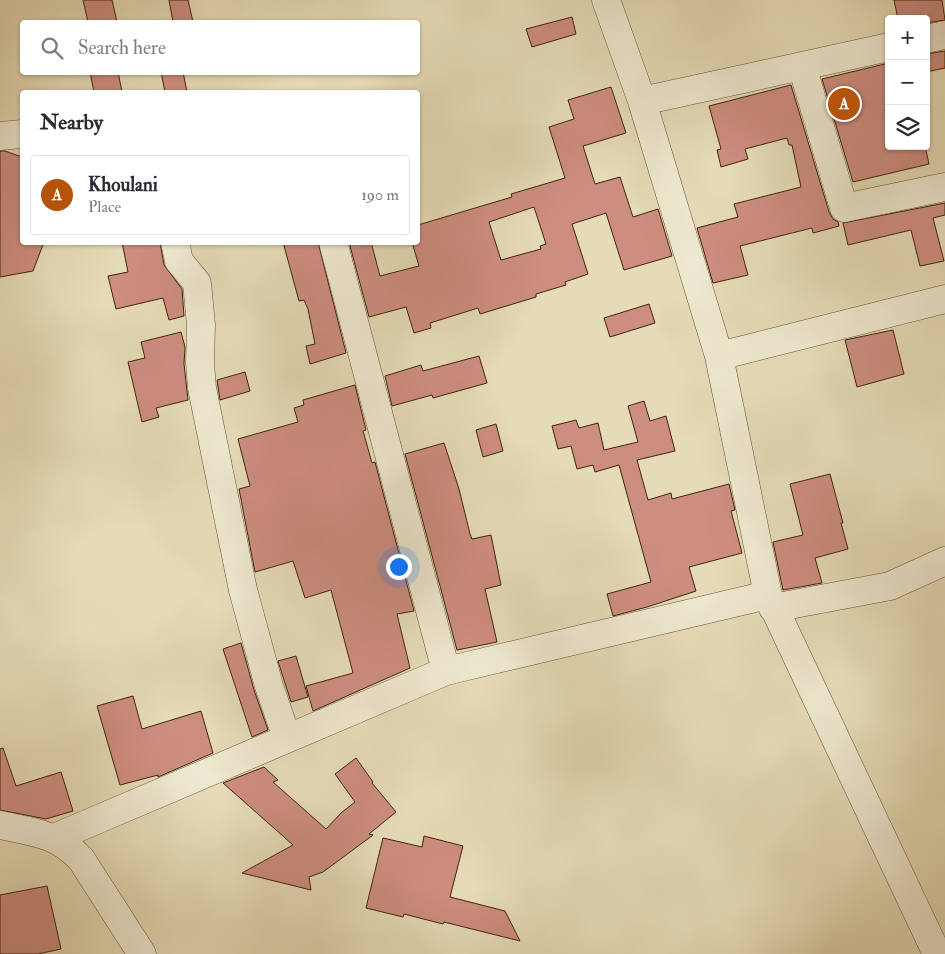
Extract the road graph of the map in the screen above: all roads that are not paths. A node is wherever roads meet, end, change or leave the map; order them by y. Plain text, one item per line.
1 (606, 0) edge
2 (945, 35) edge
3 (930, 38) edge
4 (885, 48) edge
5 (802, 66) junction
6 (642, 101) junction
7 (20, 134) edge
8 (0, 136) edge
9 (945, 188) edge
10 (176, 245) edge
11 (334, 245) edge
12 (945, 299) edge
13 (718, 356) junction
14 (945, 561) edge
15 (771, 601) junction
16 (446, 671) junction
17 (287, 738) junction
18 (0, 825) edge
19 (54, 838) junction
20 (142, 954) edge
21 (937, 954) edge

1 - 6 street
2 - 3 street
4 - 5 street
5 - 6 street
5 - 9 street
6 - 13 street
7 - 8 street
10 - 17 street
11 - 16 street
12 - 13 street
13 - 15 street
14 - 15 street
15 - 16 street
15 - 21 street
16 - 17 street
17 - 19 street
18 - 19 street
19 - 20 street

